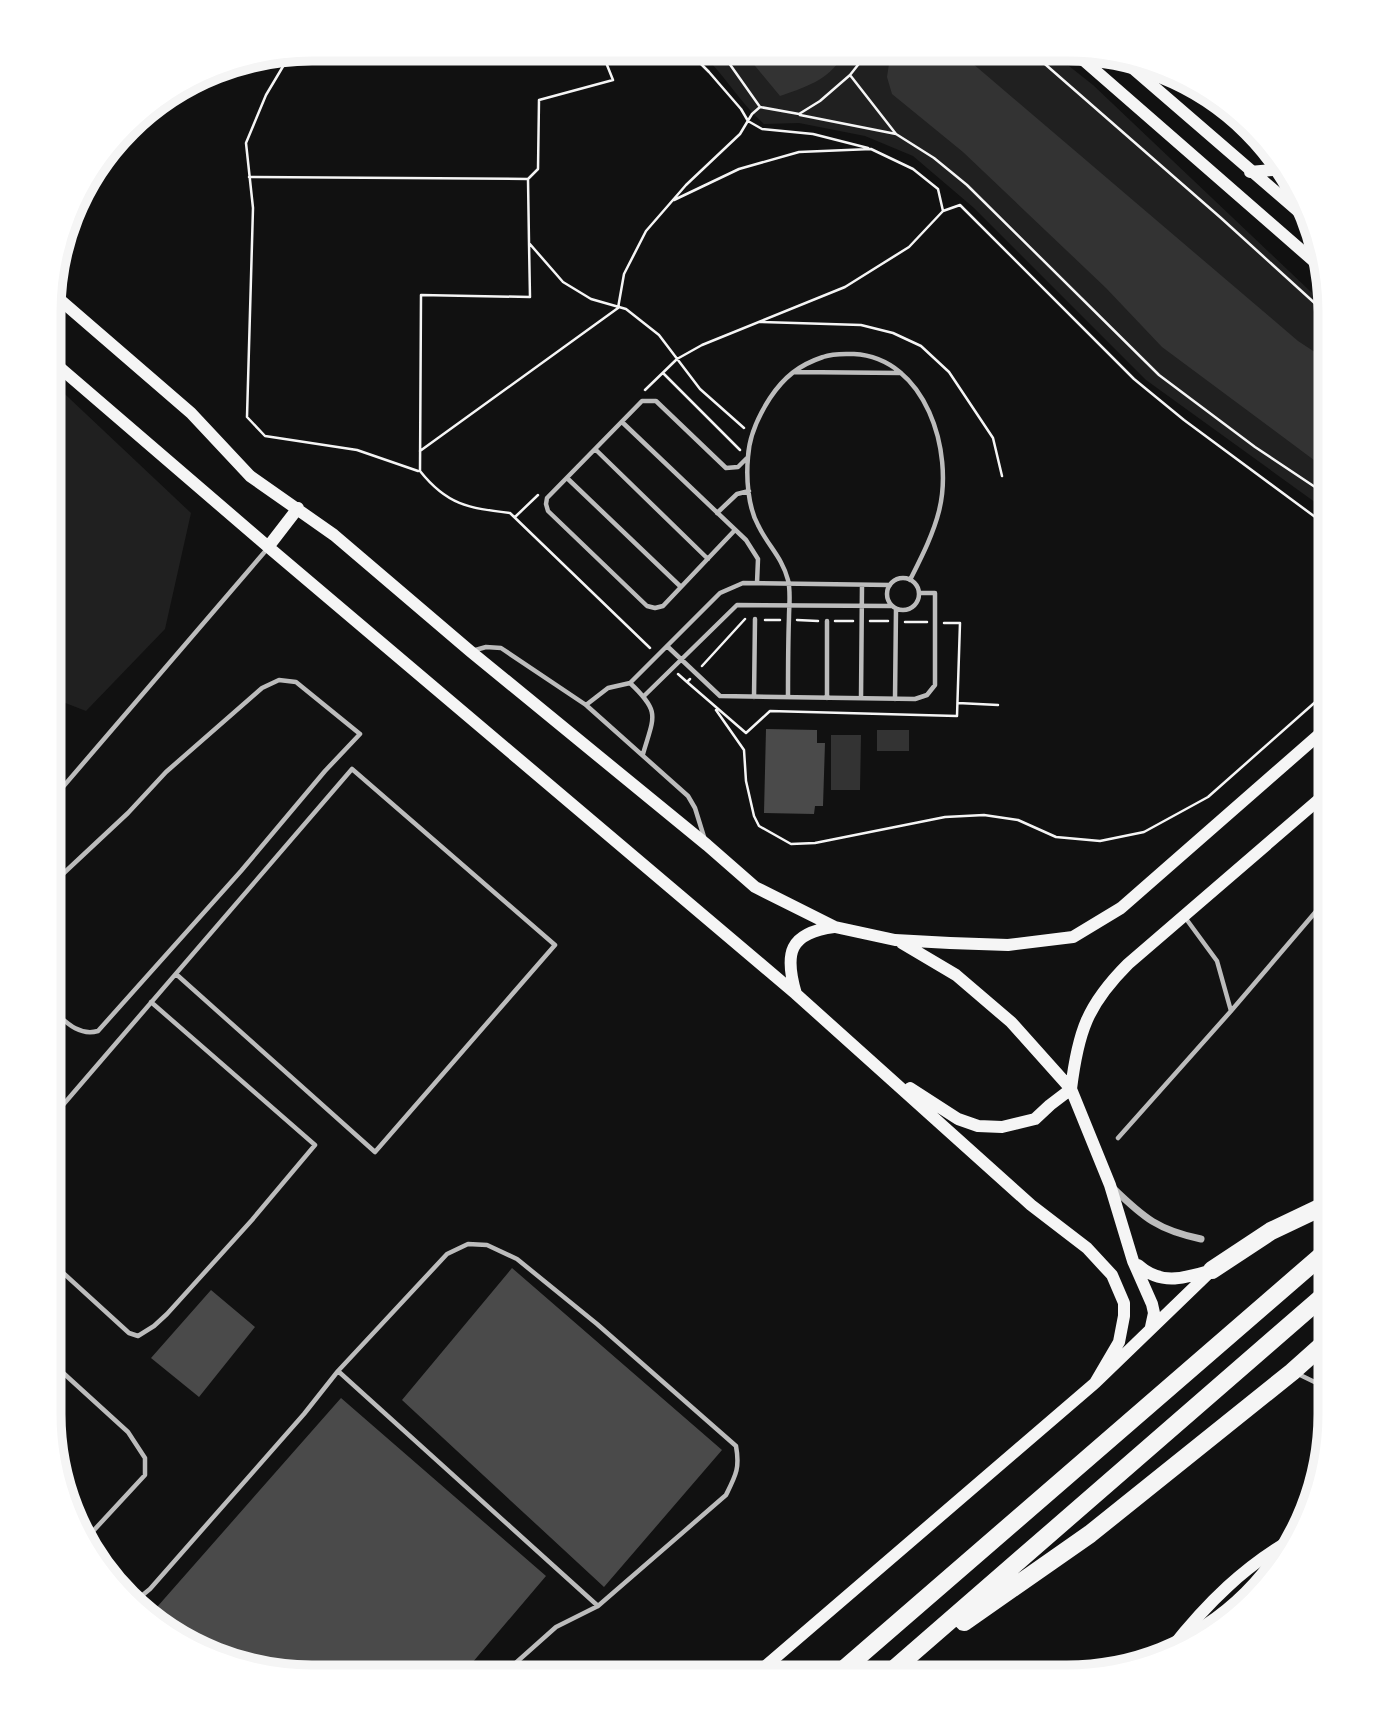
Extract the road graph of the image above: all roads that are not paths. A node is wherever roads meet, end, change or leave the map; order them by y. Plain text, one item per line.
1 (1086, 62) edge
2 (1139, 72) edge
3 (1273, 170) edge
4 (1251, 172) junction
5 (1284, 187) edge
6 (1281, 199) junction
7 (1297, 211) edge
8 (1272, 223) junction
9 (1312, 259) edge
10 (62, 301) edge
11 (61, 369) edge
12 (793, 372) junction
13 (902, 373) junction
14 (622, 422) junction
15 (595, 449) junction
16 (748, 457) junction
17 (567, 478) junction
18 (749, 492) junction
19 (298, 508) junction
20 (717, 513) junction
21 (735, 530) junction
22 (268, 547) junction
23 (708, 559) junction
24 (910, 580) junction
25 (757, 583) junction
26 (789, 584) junction
27 (862, 585) junction
28 (890, 585) junction
29 (681, 587) junction
30 (920, 593) junction
31 (789, 606) junction
32 (862, 606) junction
33 (894, 608) junction
34 (755, 619) dead end
35 (827, 621) dead end
36 (667, 646) junction
37 (470, 651) junction
38 (681, 660) junction
39 (630, 683) junction
40 (644, 696) junction
41 (754, 696) junction
42 (788, 697) junction
43 (827, 698) junction
44 (861, 698) junction
45 (895, 699) junction
46 (586, 705) junction
47 (1318, 736) edge
48 (643, 754) junction
49 (61, 789) edge
50 (1318, 800) edge
51 (707, 845) junction
52 (61, 876) edge
53 (1318, 909) edge
54 (1183, 916) junction
55 (835, 927) junction
56 (895, 940) junction
57 (176, 974) junction
58 (796, 994) junction
59 (151, 1002) junction
60 (1231, 1011) junction
61 (61, 1017) edge
62 (869, 1060) junction
63 (1071, 1089) junction
64 (61, 1107) edge
65 (1118, 1138) dead end
66 (1110, 1185) junction
67 (1318, 1208) edge
68 (1201, 1239) dead end
69 (1318, 1259) edge
70 (1133, 1261) junction
71 (1212, 1270) junction
72 (61, 1271) edge
73 (1318, 1301) edge
74 (1151, 1326) junction
75 (1318, 1349) edge
76 (61, 1371) edge
77 (338, 1371) junction
78 (1292, 1372) junction
79 (1318, 1382) edge
80 (1095, 1383) junction
81 (91, 1533) edge
82 (1280, 1545) edge
83 (141, 1596) edge
84 (598, 1606) junction
85 (1181, 1637) edge
86 (513, 1665) edge
87 (767, 1665) edge
88 (849, 1665) edge
89 (900, 1665) edge
90 (903, 1665) edge

1 - 8 main road
2 - 4 main road
3 - 4 main road
4 - 6 main road
5 - 6 street
6 - 7 main road
6 - 8 main road
8 - 9 main road
10 - 19 main road
11 - 22 main road
12 - 13 lane
12 - 13 lane
12 - 16 lane
13 - 24 lane
14 - 15 lane
14 - 16 lane
14 - 20 lane
15 - 17 lane
15 - 23 lane
16 - 18 lane
17 - 29 lane
17 - 29 lane
18 - 20 lane
18 - 26 lane
19 - 22 main road
19 - 37 main road
20 - 21 lane
21 - 23 lane
21 - 25 lane
22 - 49 lane
22 - 58 main road
23 - 29 lane
24 - 28 lane
24 - 30 lane
25 - 26 lane
25 - 36 lane
26 - 27 lane
26 - 31 lane
27 - 28 lane
27 - 32 lane
28 - 33 lane
30 - 33 lane
30 - 45 lane
31 - 32 lane
31 - 38 lane
31 - 42 lane
32 - 33 lane
32 - 44 lane
33 - 45 lane
34 - 41 lane
35 - 43 lane
36 - 38 lane
36 - 39 lane
37 - 46 lane
37 - 51 main road
38 - 40 lane
38 - 41 lane
39 - 40 lane
39 - 46 lane
40 - 48 lane
41 - 42 lane
42 - 43 lane
43 - 44 lane
44 - 45 lane
46 - 48 lane
47 - 56 main road
48 - 51 lane
50 - 54 main road
51 - 55 main road
52 - 61 lane
53 - 60 lane
54 - 60 lane
54 - 63 main road
55 - 56 main road
55 - 58 main road
56 - 63 main road
57 - 57 lane
57 - 59 lane
58 - 62 main road
59 - 64 lane
59 - 72 lane
60 - 65 lane
62 - 63 main road
62 - 80 main road
63 - 66 main road
66 - 68 street
66 - 70 main road
67 - 71 highway
69 - 88 highway
70 - 71 main road
70 - 74 main road
71 - 74 main road
73 - 89 highway
74 - 80 main road
75 - 78 highway
76 - 81 lane
77 - 83 lane
77 - 84 lane
77 - 84 lane
78 - 79 lane
78 - 90 highway
80 - 87 main road
82 - 85 main road
84 - 86 lane

